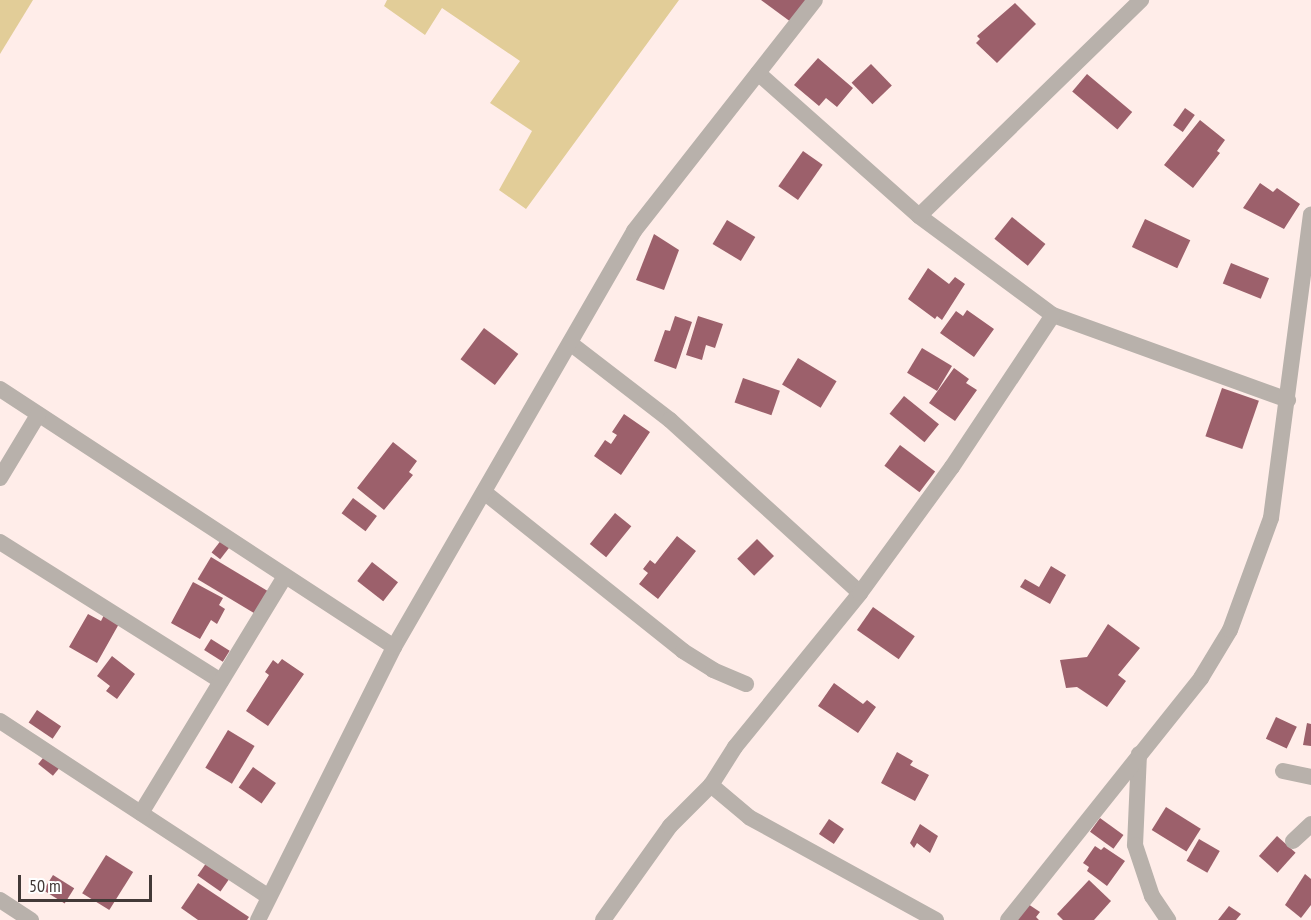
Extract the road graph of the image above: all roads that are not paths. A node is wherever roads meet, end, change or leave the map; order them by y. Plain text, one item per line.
1 (815, 0) edge
2 (1141, 0) edge
3 (758, 73) junction
4 (919, 216) junction
5 (1311, 223) edge
6 (1053, 315) junction
7 (570, 343) junction
8 (0, 389) edge
9 (1288, 400) junction
10 (38, 415) junction
11 (0, 478) edge
12 (484, 492) junction
13 (0, 542) edge
14 (285, 576) junction
15 (860, 593) junction
16 (394, 647) junction
17 (221, 681) junction
18 (746, 684) dead end
19 (0, 721) edge
20 (1139, 754) junction
21 (1283, 771) dead end
22 (1311, 777) edge
23 (711, 785) junction
24 (141, 813) junction
25 (1311, 824) edge
26 (1293, 842) dead end
27 (269, 897) junction
28 (0, 900) edge
29 (31, 920) edge
30 (258, 920) edge
31 (603, 920) edge
32 (936, 920) edge
33 (1008, 920) edge
34 (1168, 920) edge

1 - 3 street
2 - 4 street
3 - 4 street
3 - 7 street
4 - 6 street
5 - 9 street
6 - 9 street
6 - 15 street
7 - 12 street
7 - 15 street
8 - 10 street
9 - 20 street
10 - 11 street
10 - 14 street
12 - 16 street
12 - 18 street
13 - 17 street
14 - 16 street
14 - 17 street
15 - 23 street
16 - 27 street
17 - 24 street
19 - 24 street
20 - 33 street
20 - 34 street
21 - 22 street
23 - 31 street
23 - 32 street
24 - 27 street
25 - 26 street
27 - 30 street
28 - 29 street

